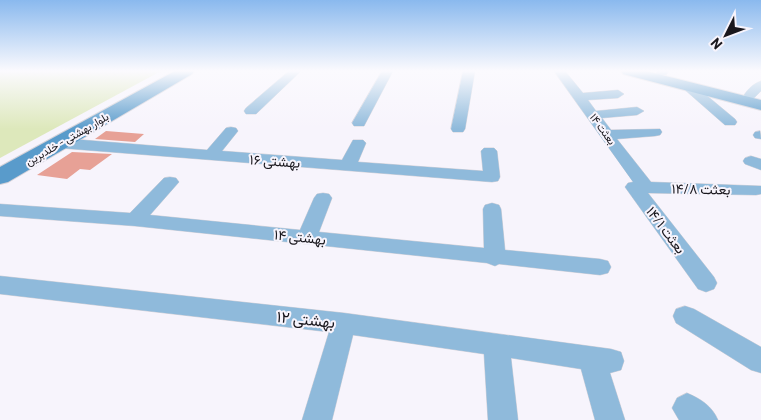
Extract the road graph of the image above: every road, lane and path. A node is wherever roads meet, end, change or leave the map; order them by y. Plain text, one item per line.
1 (134, 91) edge
2 (150, 91) edge
3 (273, 91) edge
4 (377, 91) edge
5 (465, 91) edge
6 (575, 91) edge
7 (692, 91) edge
8 (720, 91) edge
9 (738, 91) edge
10 (618, 94) dead end
11 (758, 95) edge
12 (580, 97) junction
13 (251, 111) dead end
14 (637, 111) dead end
15 (593, 115) junction
16 (730, 122) dead end
17 (359, 123) dead end
18 (458, 129) dead end
19 (231, 131) dead end
20 (655, 132) dead end
21 (608, 135) junction
22 (358, 142) dead end
23 (59, 143) junction
24 (489, 151) dead end
25 (210, 156) junction
26 (0, 164) edge
27 (348, 166) junction
28 (0, 177) edge
29 (170, 182) dead end
30 (646, 188) junction
31 (756, 190) dead end
32 (323, 198) dead end
33 (492, 209) dead end
34 (0, 210) edge
35 (135, 220) junction
36 (306, 238) junction
37 (495, 258) junction
38 (600, 268) dead end
39 (706, 283) dead end
40 (0, 285) edge
41 (685, 316) dead end
42 (344, 323) junction
43 (498, 345) junction
44 (601, 360) joint
45 (761, 361) edge
46 (317, 420) edge
47 (502, 420) edge
48 (610, 420) edge

1 - 26 main road, بلوار بهشتی - خلدبرین
2 - 23 main road, بلوار بهشتی - خلدبرین
3 - 13 street
4 - 17 street
5 - 18 street
6 - 12 street, بعثت ۱۴
7 - 16 street
8 - 11 main road
9 - 11 main road
10 - 12 street
12 - 15 street, بعثت ۱۴
14 - 15 street
15 - 21 street, بعثت ۱۴
19 - 25 street
20 - 21 street
21 - 30 street, بعثت ۱۴
22 - 27 street
23 - 25 street, ۱۶ بهشتی
23 - 28 main road, بلوار بهشتی - خلدبرین
24 - 27 street, ۱۶ بهشتی
25 - 27 street, ۱۶ بهشتی
29 - 35 street
30 - 31 street, ۱۴/۸ بعثت
30 - 39 street, ۱۴/۱ بعثت
32 - 36 street
33 - 37 street
34 - 35 street, ۱۴ بهشتی
35 - 36 street, ۱۴ بهشتی
36 - 37 street, ۱۴ بهشتی
37 - 38 street, ۱۴ بهشتی
40 - 42 street, ۱۲ بهشتی
41 - 45 street
42 - 43 street, ۱۲ بهشتی
42 - 46 street
43 - 44 street, ۱۲ بهشتی
43 - 47 street
44 - 48 street

